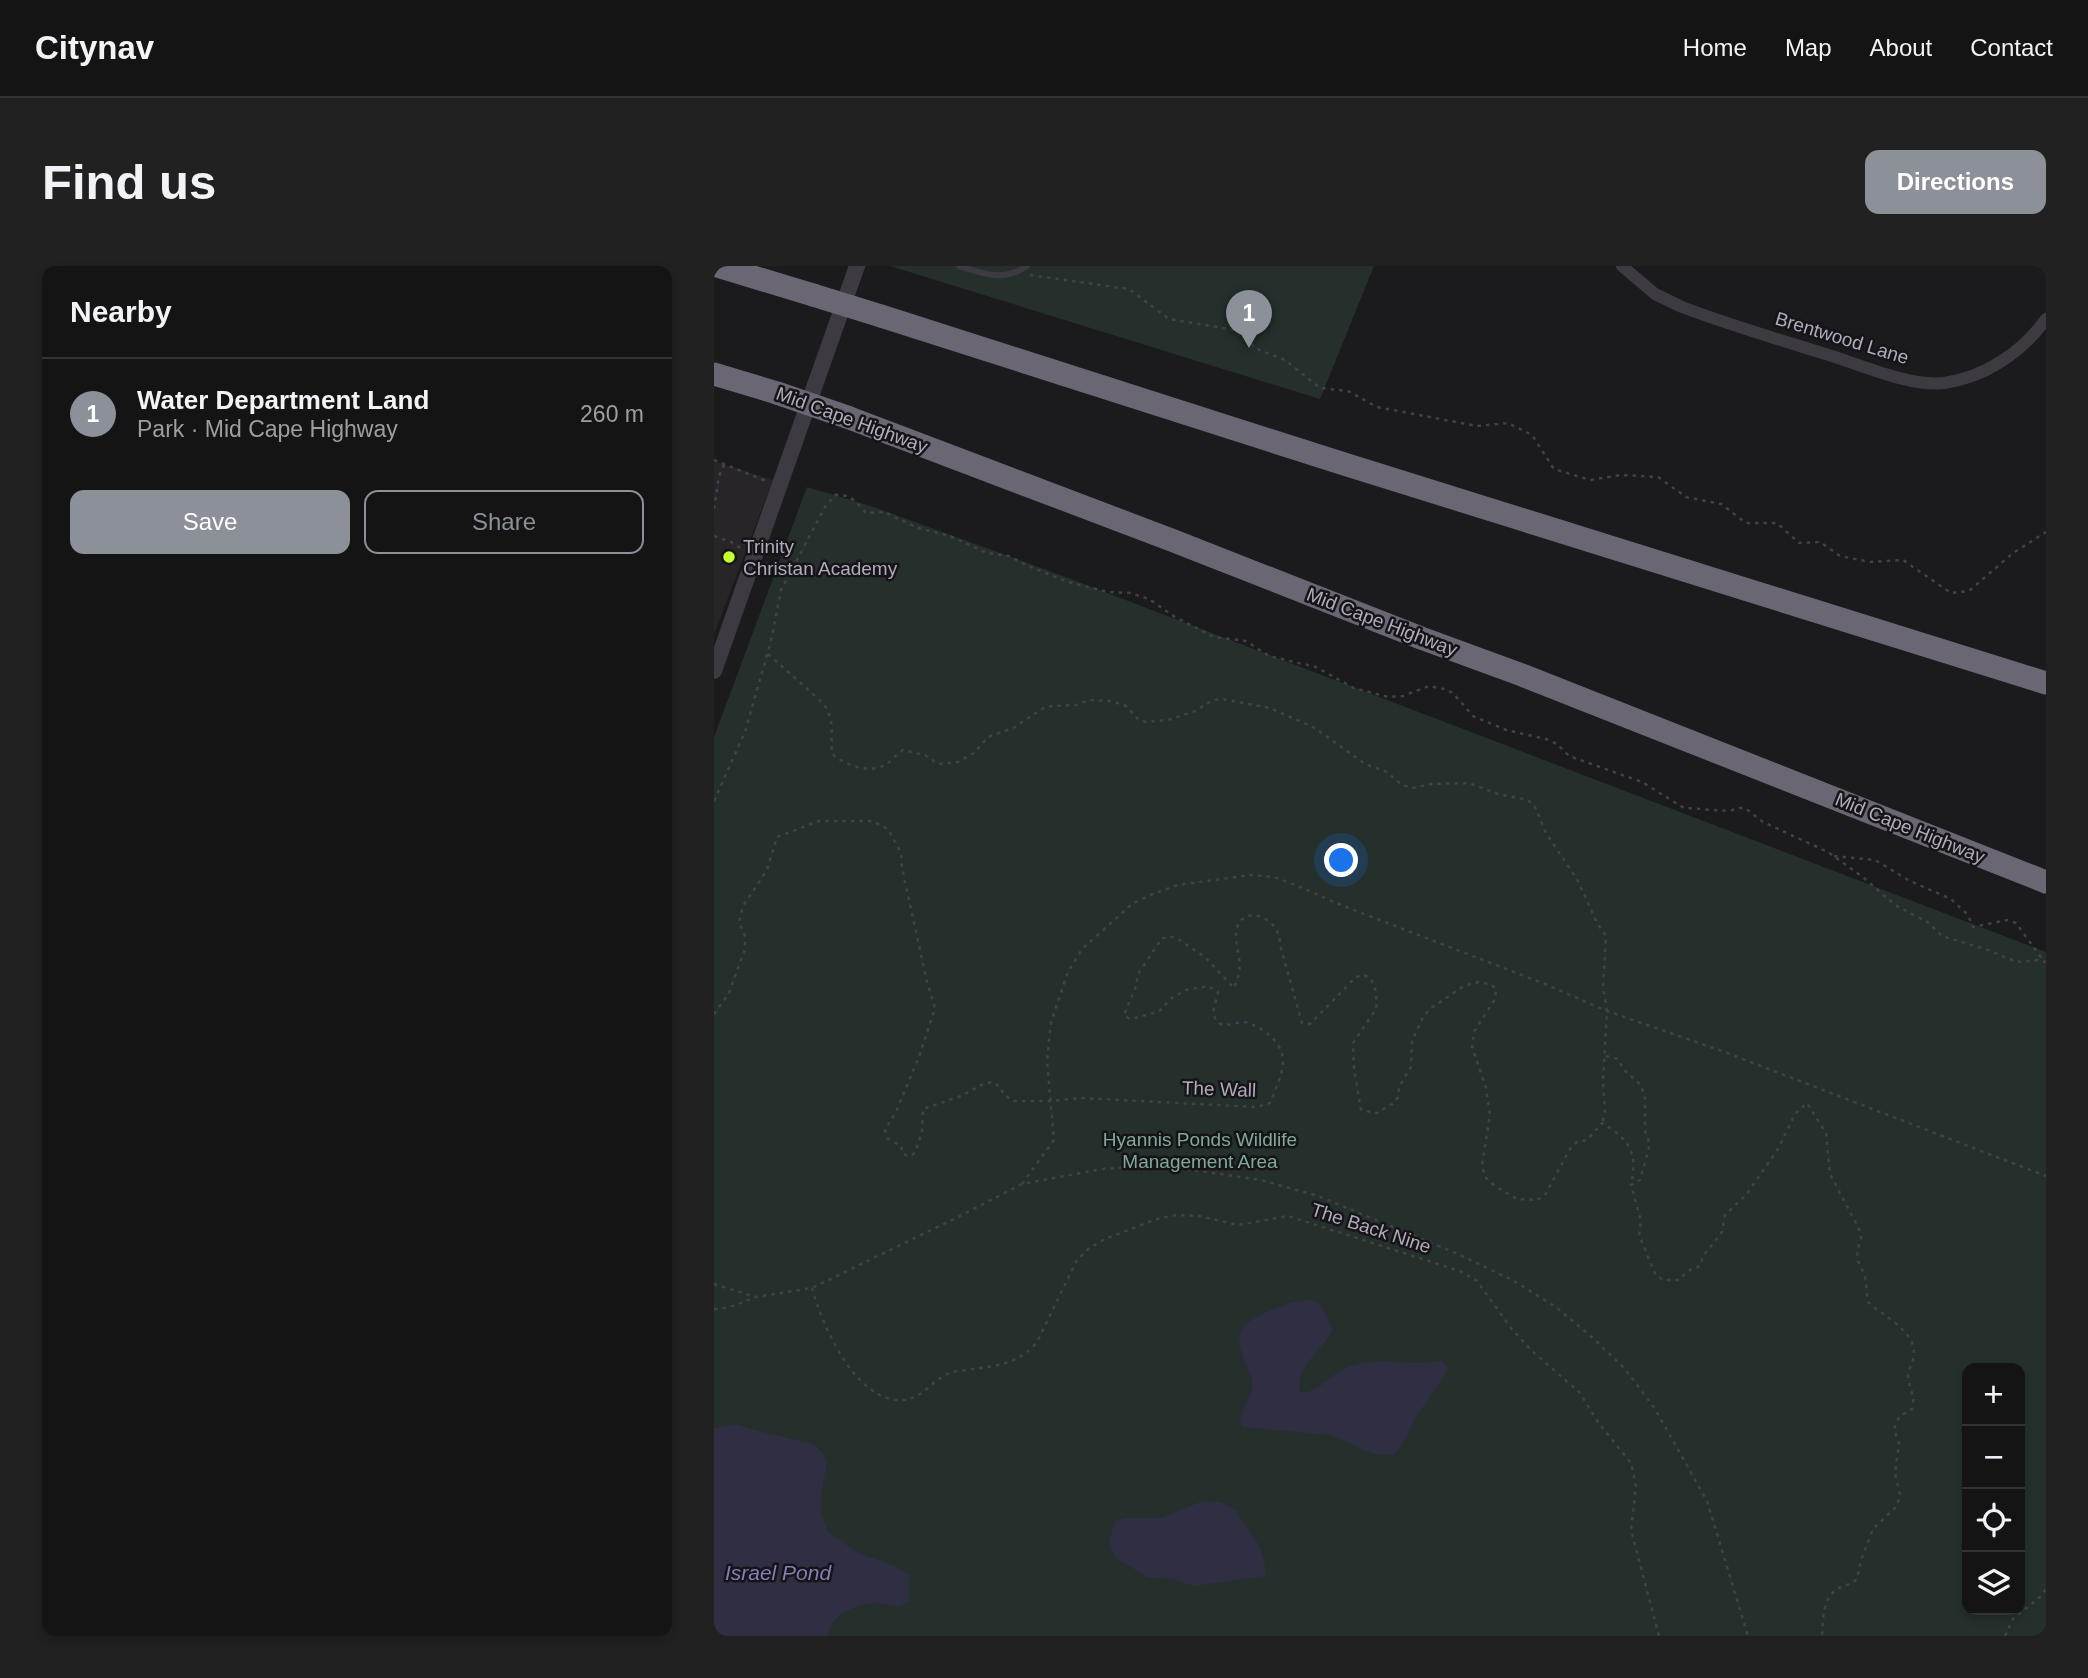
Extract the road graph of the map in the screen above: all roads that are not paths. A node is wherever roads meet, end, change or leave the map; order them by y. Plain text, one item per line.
1 (717, 266) edge
2 (858, 266) edge
3 (959, 266) edge
4 (1027, 266) edge
5 (1622, 266) edge
6 (2046, 319) edge
7 (714, 374) edge
8 (714, 671) edge
9 (2046, 683) edge
10 (2046, 882) edge

1 - 9 highway, bridge
2 - 8 street
3 - 4 lane
5 - 6 street, Brentwood Lane
7 - 10 highway, Mid Cape Highway, bridge

